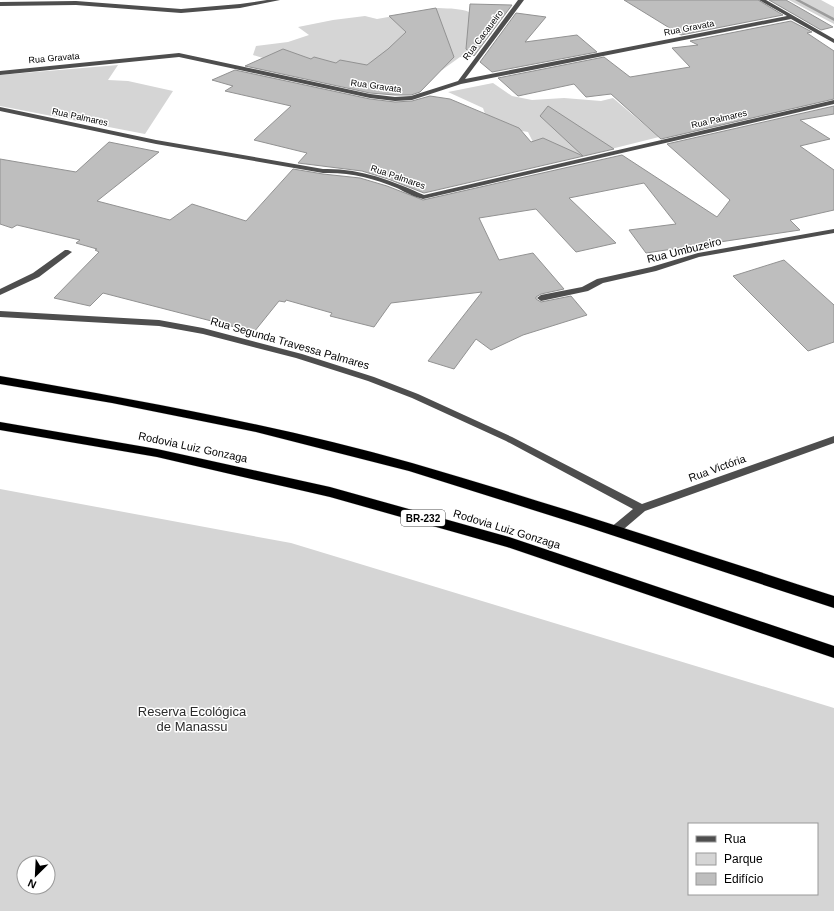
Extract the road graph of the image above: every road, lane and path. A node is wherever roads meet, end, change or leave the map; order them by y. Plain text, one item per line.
1 (277, 0) edge
2 (521, 0) edge
3 (762, 0) edge
4 (0, 4) edge
5 (792, 17) junction
6 (834, 41) edge
7 (0, 73) edge
8 (460, 82) junction
9 (834, 102) edge
10 (0, 109) edge
11 (834, 230) edge
12 (68, 252) dead end
13 (0, 292) edge
14 (541, 298) dead end
15 (0, 314) edge
16 (0, 380) edge
17 (0, 426) edge
18 (834, 438) edge
19 (641, 508) junction
20 (614, 531) junction
21 (834, 602) edge
22 (834, 652) edge

1 - 4 street
2 - 8 street, Rua Cacaueiro
3 - 5 street
5 - 6 street
5 - 8 street, Rua Gravata
7 - 8 street, Rua Gravata
9 - 10 street, Rua Palmares
11 - 14 street, Rua Umbuzeiro
12 - 13 street
15 - 19 street, Rua Segunda Travessa Palmares
16 - 20 highway
17 - 22 highway, Rodovia Luiz Gonzaga / BR-232
18 - 19 street, Rua Victória
19 - 20 street, Rua Victória
20 - 21 highway

